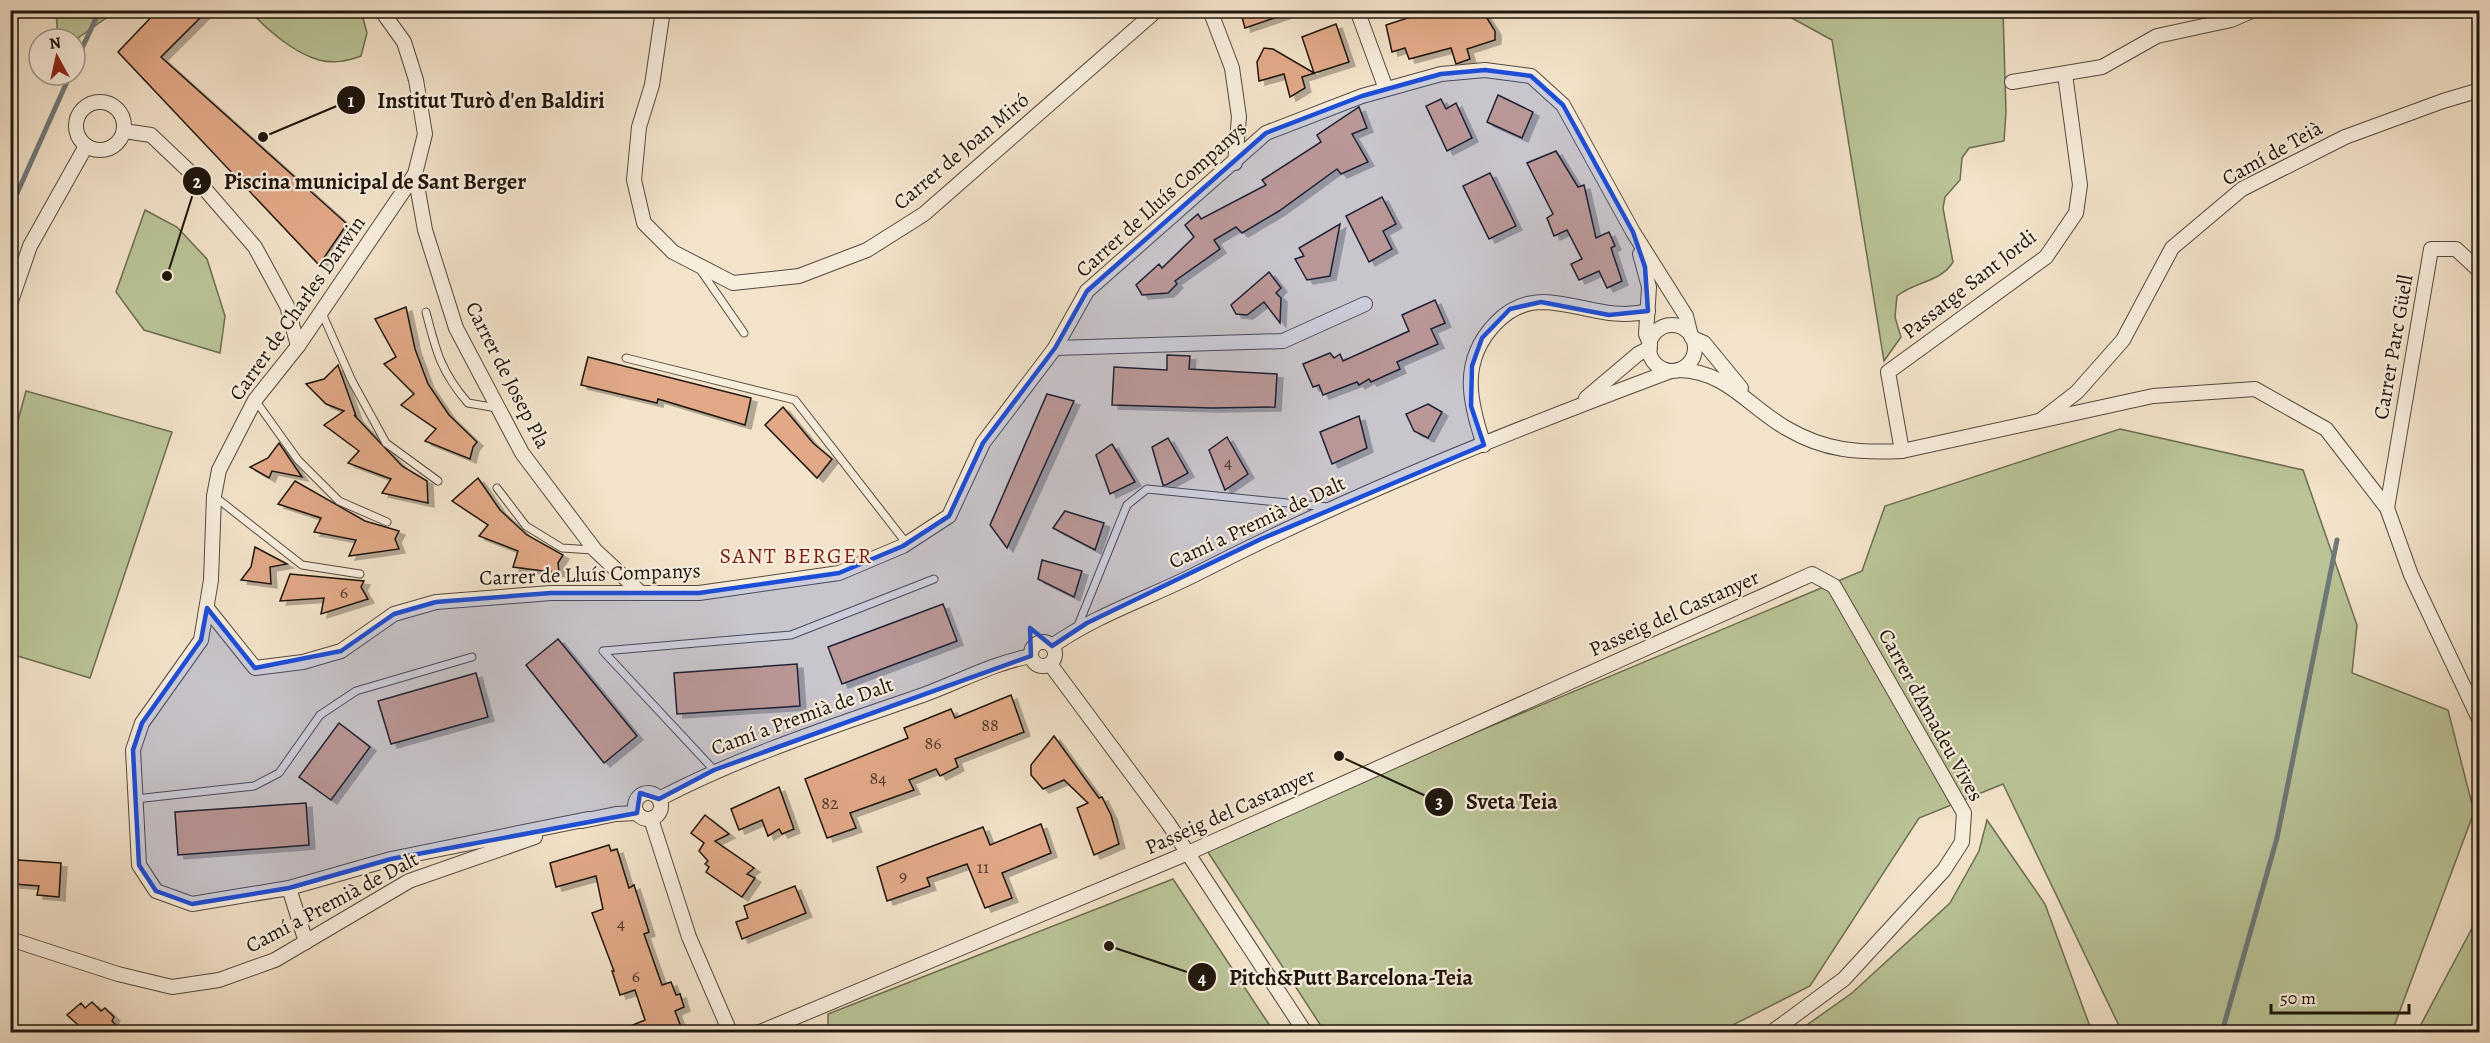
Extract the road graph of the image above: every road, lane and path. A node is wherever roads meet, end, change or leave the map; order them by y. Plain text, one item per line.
1 (381, 10) edge
2 (663, 10) edge
3 (1157, 10) edge
4 (1210, 10) edge
5 (1357, 10) edge
6 (2254, 10) edge
7 (2065, 74) junction
8 (2012, 82) dead end
9 (1386, 89) junction
10 (2480, 90) edge
11 (124, 131) junction
12 (86, 146) junction
13 (1235, 163) junction
14 (415, 174) junction
15 (1633, 232) junction
16 (696, 264) junction
17 (2480, 271) edge
18 (10, 304) edge
19 (1365, 304) dead end
20 (321, 311) junction
21 (426, 312) dead end
22 (1648, 312) junction
23 (744, 333) dead end
24 (1692, 337) junction
25 (298, 346) junction
26 (1650, 346) junction
27 (1055, 348) junction
28 (626, 358) dead end
29 (1675, 370) junction
30 (255, 400) junction
31 (1754, 404) junction
32 (1574, 407) junction
33 (498, 408) junction
34 (2038, 422) junction
35 (1484, 445) junction
36 (1902, 452) junction
37 (438, 481) dead end
38 (497, 488) dead end
39 (214, 496) junction
40 (1336, 508) junction
41 (2387, 508) junction
42 (387, 522) dead end
43 (907, 544) junction
44 (595, 550) junction
45 (360, 574) dead end
46 (1812, 574) joint
47 (934, 579) dead end
48 (641, 593) junction
49 (207, 608) junction
50 (1076, 630) junction
51 (1052, 646) junction
52 (1031, 656) junction
53 (472, 657) dead end
54 (1050, 664) junction
55 (2480, 721) edge
56 (714, 771) junction
57 (135, 799) junction
58 (659, 799) junction
59 (637, 813) junction
60 (588, 819) junction
61 (651, 819) junction
62 (1188, 853) junction
63 (289, 888) junction
64 (10, 939) edge
65 (306, 942) junction
66 (730, 1032) edge
67 (760, 1032) edge
68 (1305, 1032) edge
69 (1772, 1032) edge

1 - 14 street, Carrer de Charles Darwin
2 - 16 street, Carrer de Joan Miró
3 - 16 street, Carrer de Joan Miró
4 - 13 street
5 - 9 street
6 - 7 street
7 - 8 street
7 - 36 street, Passatge Sant Jordi
9 - 13 street, Carrer de Lluís Companys
9 - 15 street, Carrer de Lluís Companys
10 - 34 street, Camí de Teià
11 - 12 street
11 - 12 street
11 - 25 street
12 - 18 street
13 - 27 street, Carrer de Lluís Companys
14 - 20 street, Carrer de Charles Darwin
14 - 33 street, Carrer de Josep Pla
15 - 22 street
15 - 24 street
16 - 23 lane
17 - 41 street, Carrer Parc Güell
19 - 27 street
20 - 25 street, Carrer de Charles Darwin
20 - 37 lane
21 - 33 lane
22 - 26 street
22 - 35 street
24 - 26 street
24 - 29 street
24 - 31 street, Camí a Premià de Dalt
25 - 30 street, Carrer de Charles Darwin
26 - 29 street
26 - 32 street, Camí a Premià de Dalt
27 - 43 street, Carrer de Lluís Companys
28 - 43 lane
29 - 31 street, Camí a Premià de Dalt
29 - 32 street, Camí a Premià de Dalt
30 - 39 street, Carrer de Charles Darwin
30 - 42 lane
31 - 36 street, Camí a Premià de Dalt
32 - 35 street, Camí a Premià de Dalt
33 - 44 street, Carrer de Josep Pla
34 - 36 street, Camí a Premià de Dalt
34 - 41 street, Camí a Premià de Dalt
35 - 40 street, Camí a Premià de Dalt
38 - 44 lane
39 - 45 lane
39 - 49 street, Carrer de Charles Darwin
40 - 50 street, Camí a Premià de Dalt
40 - 50 lane
41 - 55 street
43 - 48 street, Carrer de Lluís Companys
44 - 48 street, Carrer de Josep Pla
46 - 62 street, Passeig del Castanyer
46 - 69 street, Carrer d'Amadeu Vives
47 - 56 lane
48 - 49 street, Carrer de Lluís Companys
49 - 57 street
50 - 51 street, Camí a Premià de Dalt
51 - 52 street
51 - 54 street
52 - 54 street
52 - 56 street, Camí a Premià de Dalt
53 - 57 lane
54 - 62 street
56 - 58 street, Camí a Premià de Dalt
57 - 63 street
58 - 59 street
58 - 61 street
59 - 60 street, Camí a Premià de Dalt
59 - 61 street
60 - 63 street
60 - 65 street, Camí a Premià de Dalt
61 - 66 street
62 - 67 street, Passeig del Castanyer
62 - 68 street
63 - 65 street
64 - 65 street, Camí a Premià de Dalt

